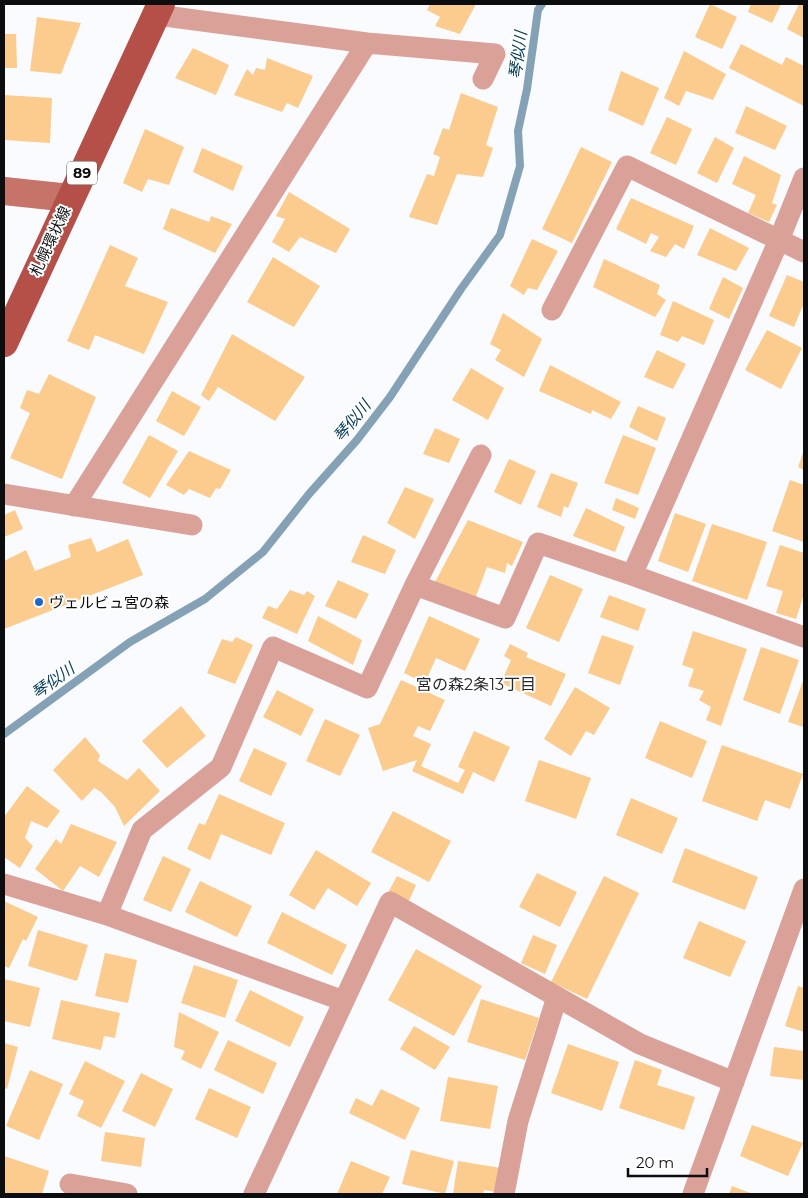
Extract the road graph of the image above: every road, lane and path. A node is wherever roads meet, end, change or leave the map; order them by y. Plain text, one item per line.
1 (159, 9) edge
2 (366, 43) junction
3 (483, 79) dead end
4 (804, 178) edge
5 (4, 192) edge
6 (70, 198) junction
7 (779, 240) junction
8 (804, 252) edge
9 (552, 310) dead end
10 (4, 343) edge
11 (481, 455) dead end
12 (4, 494) edge
13 (74, 506) junction
14 (192, 525) dead end
15 (632, 575) junction
16 (415, 585) junction
17 (804, 637) edge
18 (4, 884) edge
19 (804, 889) edge
20 (107, 915) junction
21 (557, 997) junction
22 (344, 1001) junction
23 (734, 1082) junction
24 (70, 1184) dead end
25 (127, 1194) edge
26 (254, 1194) edge
27 (504, 1194) edge
28 (693, 1194) edge

1 - 2 street
1 - 6 main road, 札幌環状線 / 89
2 - 3 street
2 - 13 street
4 - 7 street
5 - 6 street
6 - 10 main road, 札幌環状線 / 89
7 - 8 street
7 - 9 street
7 - 15 street
11 - 16 street
12 - 13 street
13 - 14 street
15 - 16 street
15 - 17 street
16 - 20 street
18 - 20 street
19 - 23 street
20 - 22 street
21 - 22 street
21 - 23 street
21 - 27 street
22 - 26 street
23 - 28 street
24 - 25 street

